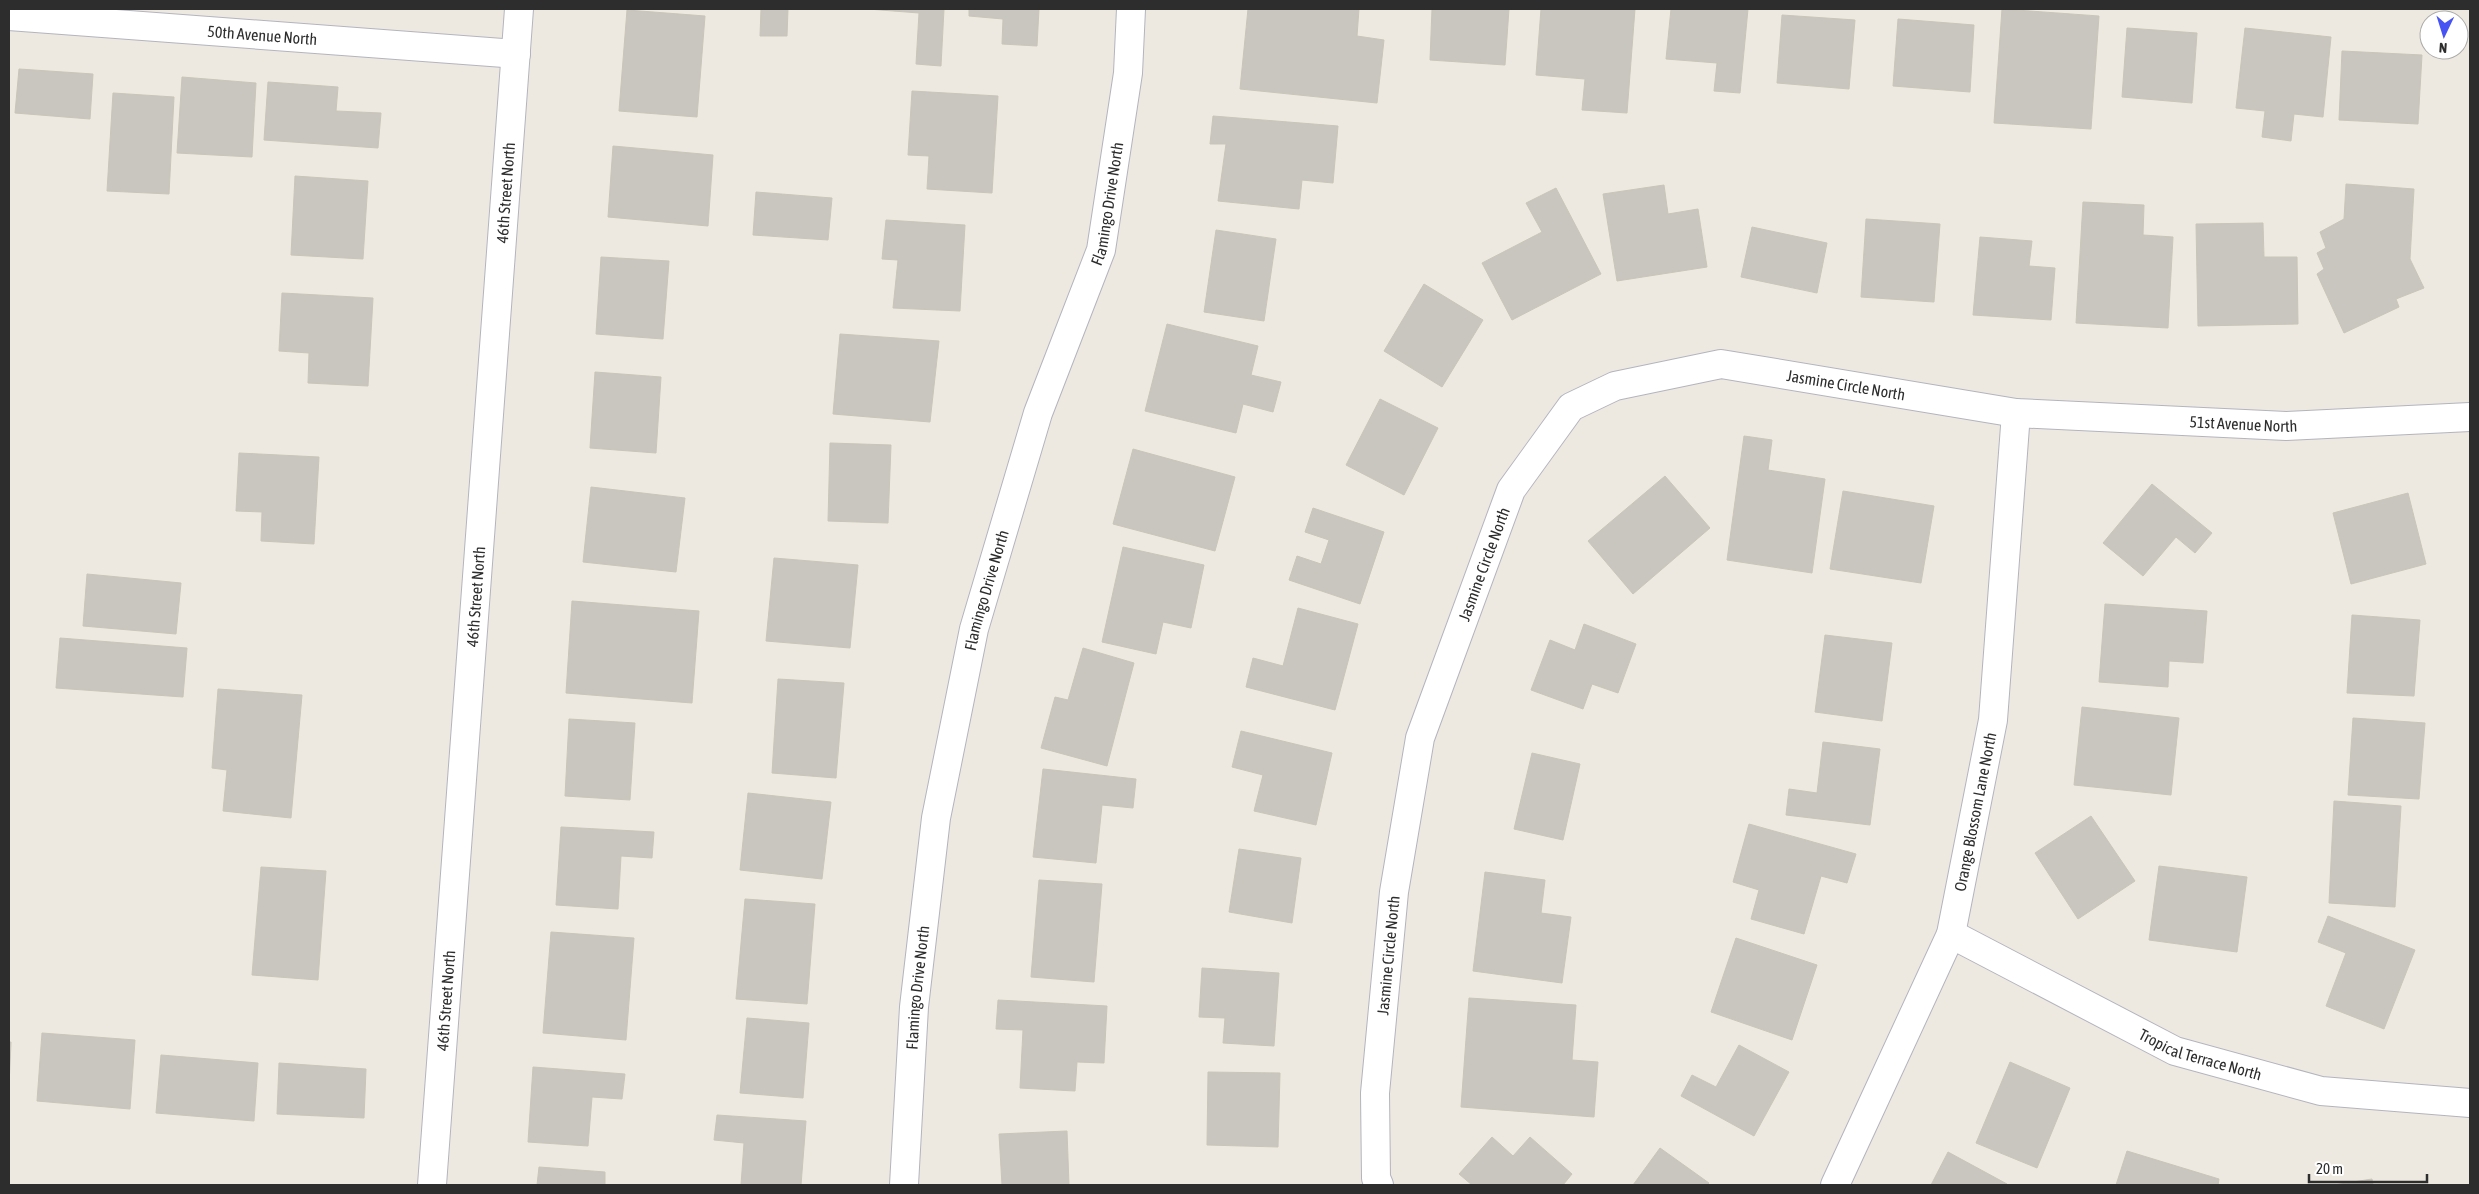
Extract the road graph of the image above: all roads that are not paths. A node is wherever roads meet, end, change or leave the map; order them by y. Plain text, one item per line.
1 (519, 9) edge
2 (1131, 9) edge
3 (9, 16) edge
4 (516, 54) junction
5 (2016, 413) junction
6 (2470, 417) edge
7 (1951, 934) junction
8 (2470, 1103) edge
9 (432, 1185) edge
10 (904, 1185) edge
11 (1379, 1185) edge
12 (1835, 1185) edge

1 - 4 street, 46th Street North
2 - 10 street, Flamingo Drive North
3 - 4 street, 50th Avenue North
4 - 9 street, 46th Street North
5 - 6 street, 51st Avenue North
5 - 7 street, Orange Blossom Lane North
5 - 11 street, Jasmine Circle North
7 - 8 street, Tropical Terrace North
7 - 12 street, Orange Blossom Lane North

